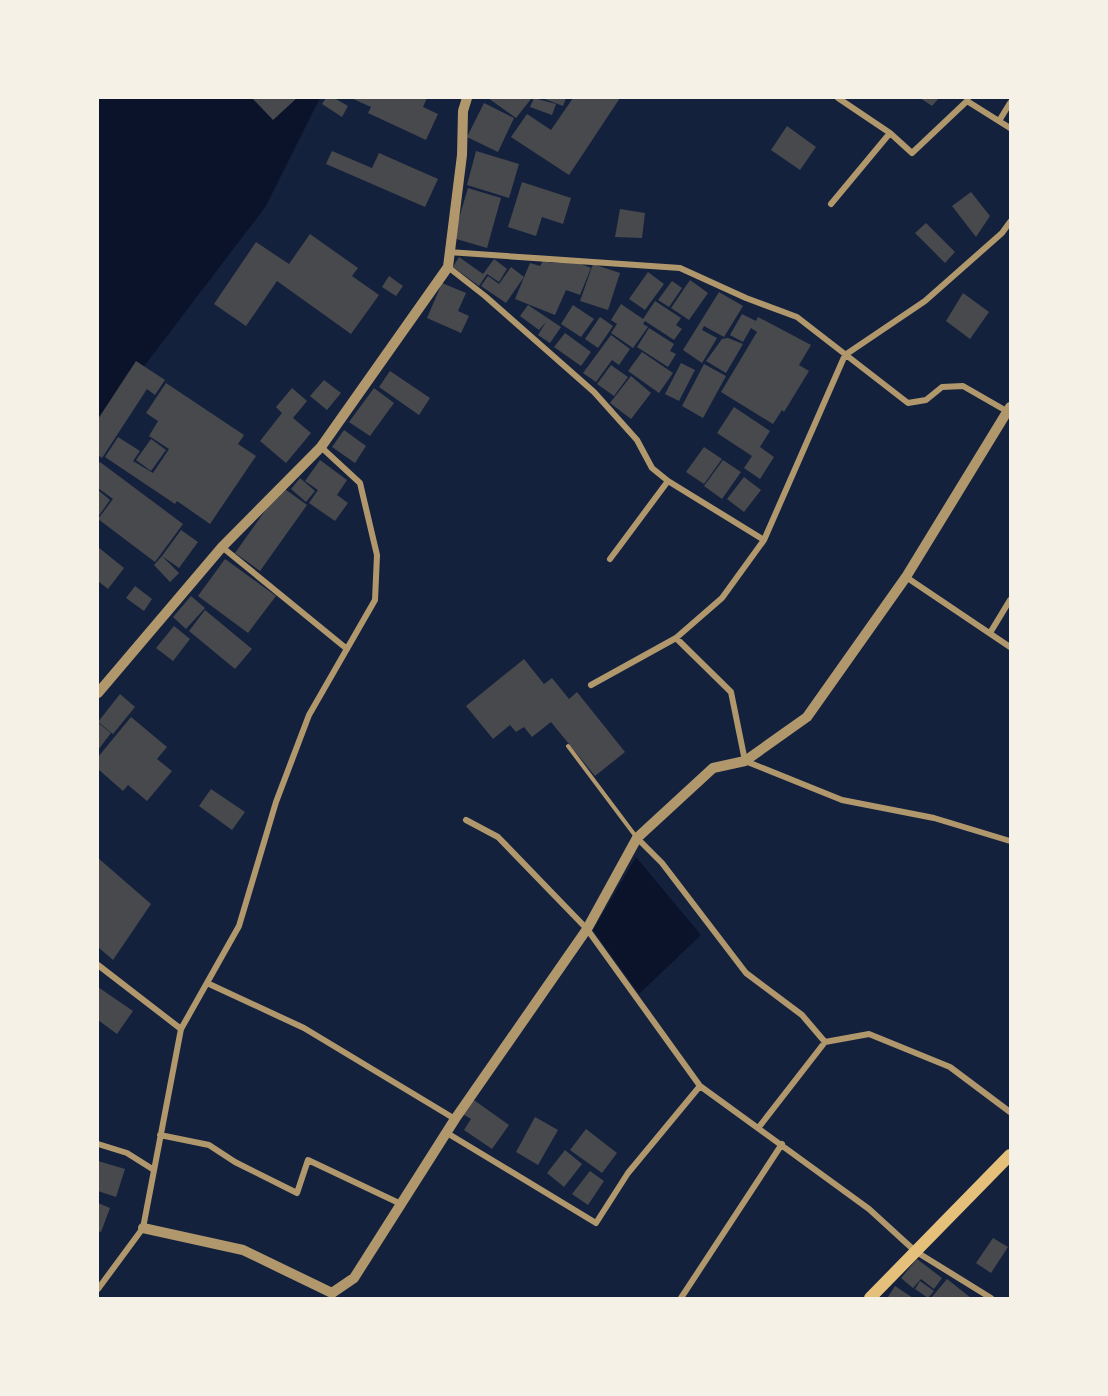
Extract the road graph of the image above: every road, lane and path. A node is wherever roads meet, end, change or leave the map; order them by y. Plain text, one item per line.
1 (467, 98) edge
2 (838, 98) edge
3 (968, 99) edge
4 (1011, 103) edge
5 (999, 121) junction
6 (1011, 128) edge
7 (891, 133) junction
8 (831, 204) dead end
9 (1011, 222) edge
10 (448, 252) junction
11 (448, 267) junction
12 (845, 355) junction
13 (1009, 410) edge
14 (321, 447) junction
15 (668, 481) junction
16 (764, 540) junction
17 (222, 547) junction
18 (610, 560) dead end
19 (906, 577) junction
20 (1011, 600) edge
21 (990, 633) junction
22 (676, 638) junction
23 (1011, 647) edge
24 (347, 649) junction
25 (591, 685) dead end
26 (98, 693) edge
27 (568, 746) dead end
28 (745, 761) junction
29 (466, 820) dead end
30 (637, 838) junction
31 (1011, 841) edge
32 (587, 929) junction
33 (98, 965) edge
34 (207, 983) junction
35 (181, 1029) junction
36 (825, 1042) junction
37 (700, 1086) junction
38 (1011, 1112) edge
39 (455, 1119) junction
40 (759, 1127) junction
41 (447, 1133) junction
42 (160, 1135) junction
43 (98, 1144) edge
44 (782, 1144) junction
45 (1011, 1155) edge
46 (154, 1170) junction
47 (401, 1204) junction
48 (143, 1228) junction
49 (915, 1251) junction
50 (98, 1289) edge
51 (335, 1296) edge
52 (681, 1299) edge
53 (870, 1299) edge
54 (991, 1299) edge

1 - 10 street
2 - 7 street
3 - 5 street
3 - 7 street
4 - 5 street
5 - 6 street
7 - 8 street
9 - 12 street
10 - 11 street
10 - 12 street
11 - 14 street
11 - 15 street
12 - 13 street
12 - 16 street
13 - 19 street
14 - 17 street
14 - 24 street
15 - 16 street
15 - 18 street
16 - 22 street
17 - 24 street
17 - 26 street
19 - 21 street
19 - 28 street
20 - 21 street
21 - 23 street
22 - 25 street
22 - 28 street
24 - 34 street
27 - 30 lane
28 - 30 street
28 - 31 street
29 - 32 street
30 - 32 street
30 - 36 street
32 - 37 street
32 - 39 street
33 - 35 street
34 - 35 street
34 - 39 street
35 - 42 street
36 - 38 street
36 - 40 street
37 - 40 street
37 - 41 street
39 - 41 street
40 - 44 street
41 - 47 street
42 - 46 street
42 - 47 street
43 - 46 street
44 - 49 street
44 - 52 street
45 - 49 main road
46 - 48 street
47 - 51 street
48 - 50 street
48 - 51 street
49 - 53 main road
49 - 54 street

